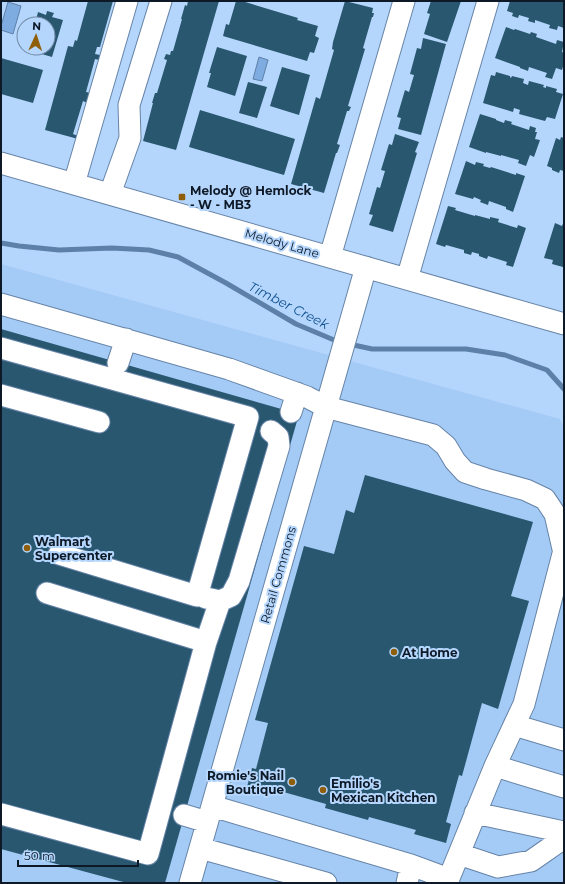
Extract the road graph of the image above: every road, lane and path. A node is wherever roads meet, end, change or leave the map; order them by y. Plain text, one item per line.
1 (127, 1) edge
2 (161, 1) edge
3 (404, 1) edge
4 (488, 1) edge
5 (1, 163) edge
6 (74, 184) junction
7 (110, 194) junction
8 (330, 257) junction
9 (366, 268) junction
10 (407, 279) junction
11 (1, 304) edge
12 (564, 324) edge
13 (126, 339) junction
14 (1, 348) edge
15 (118, 363) dead end
16 (1, 395) edge
17 (326, 407) junction
18 (99, 422) dead end
19 (271, 431) dead end
20 (564, 550) edge
21 (59, 554) dead end
22 (558, 592) edge
23 (47, 593) dead end
24 (197, 596) junction
25 (220, 601) junction
26 (206, 642) junction
27 (514, 725) junction
28 (564, 740) edge
29 (495, 766) junction
30 (564, 786) edge
31 (475, 813) junction
32 (1, 814) edge
33 (210, 814) junction
34 (184, 815) dead end
35 (564, 832) edge
36 (564, 838) edge
37 (200, 848) junction
38 (459, 854) junction
39 (409, 874) edge
40 (448, 881) edge
41 (190, 883) edge
42 (326, 883) edge

1 - 6 street
2 - 7 street
3 - 8 street
4 - 10 street
5 - 6 street, Melody Lane
6 - 7 street, Melody Lane
7 - 8 street, Melody Lane
8 - 9 street, Melody Lane
9 - 10 street, Melody Lane
9 - 17 street, Retail Commons
10 - 12 street, Melody Lane
11 - 13 street
13 - 15 street
13 - 17 street
14 - 24 street
16 - 18 street
17 - 20 street
17 - 33 street, Retail Commons
19 - 25 street
20 - 22 street
21 - 24 street
22 - 27 street
23 - 26 street
24 - 25 street
25 - 26 street
26 - 32 street
27 - 28 street
27 - 29 street
29 - 30 street
29 - 31 street
31 - 35 street
31 - 38 street
33 - 34 street
33 - 37 street, Retail Commons
33 - 39 street
36 - 38 street
37 - 41 street, Retail Commons
37 - 42 street
38 - 40 street
39 - 40 street

